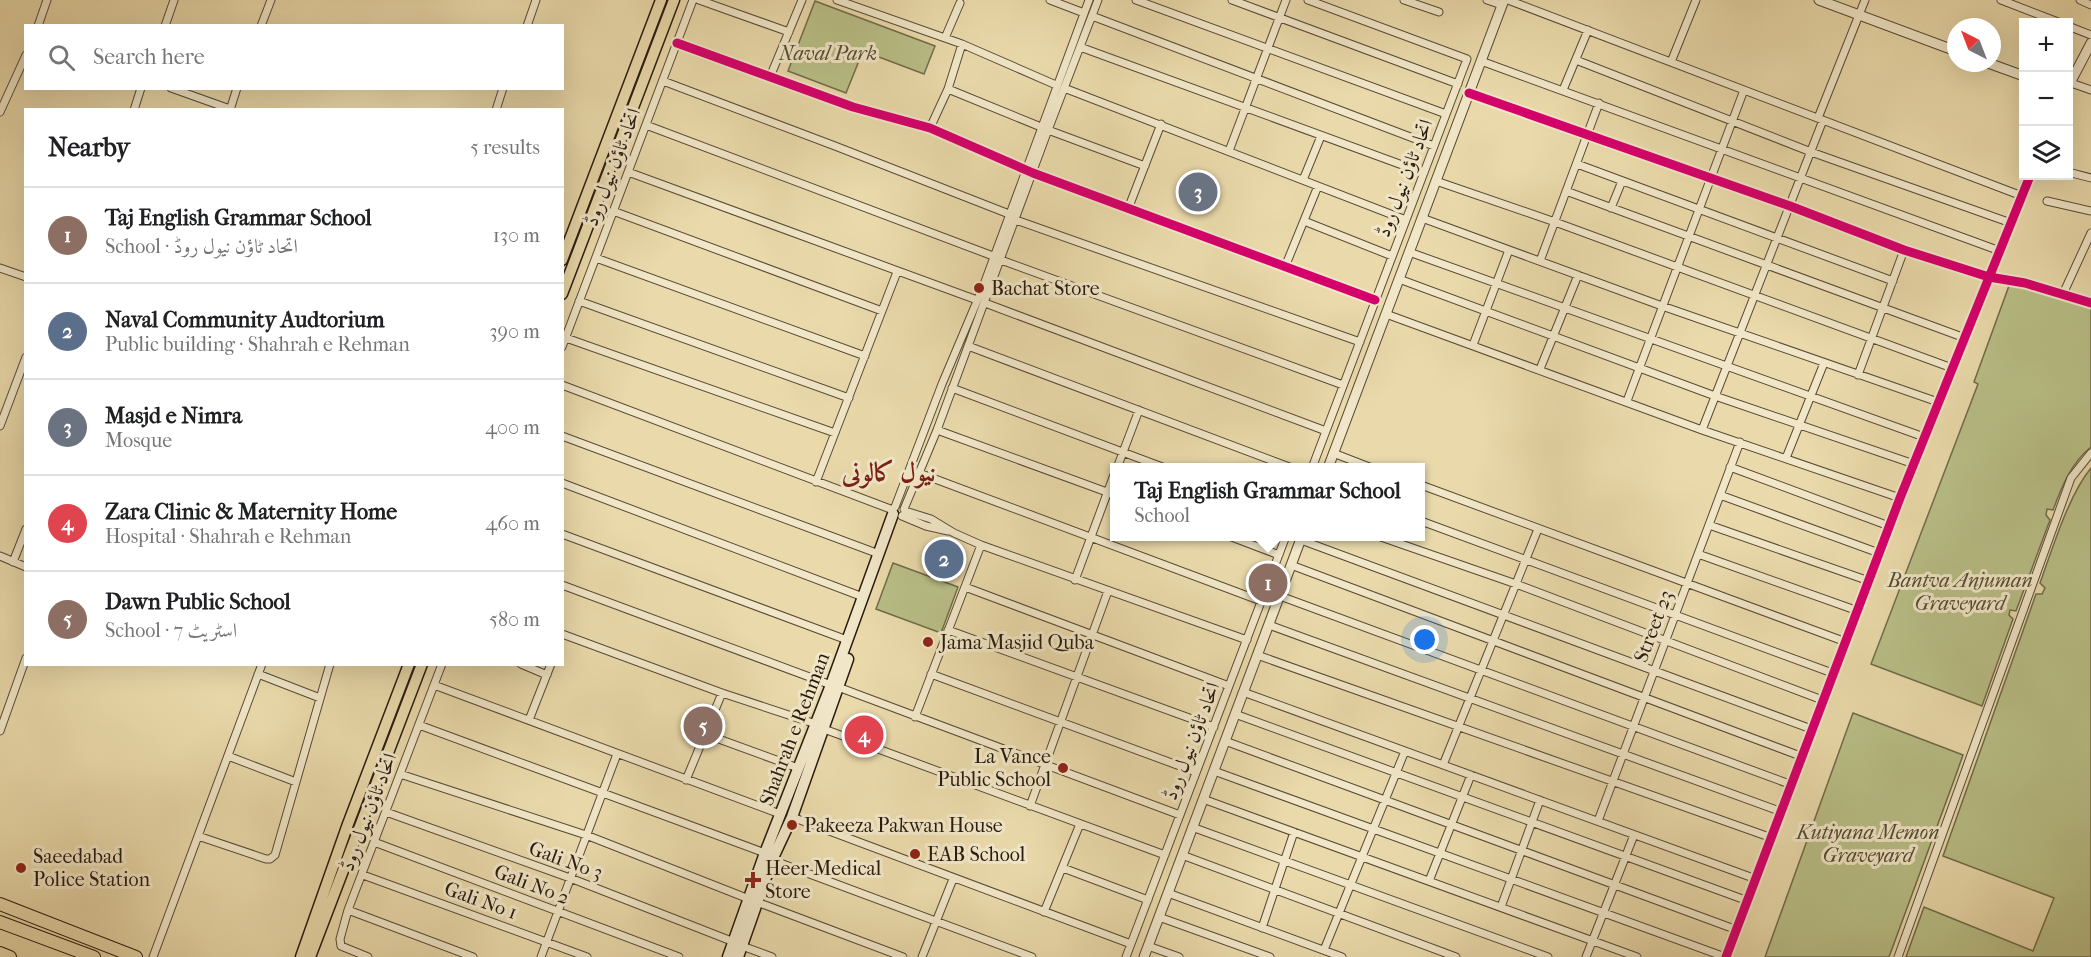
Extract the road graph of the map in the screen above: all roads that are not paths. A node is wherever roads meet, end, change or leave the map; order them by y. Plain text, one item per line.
1 (47, 0) edge
2 (174, 0) edge
3 (271, 0) edge
4 (536, 0) edge
5 (661, 0) edge
6 (674, 0) edge
7 (693, 0) edge
8 (699, 0) edge
9 (802, 0) edge
10 (837, 0) edge
11 (1050, 0) edge
12 (1089, 0) edge
13 (1098, 0) edge
14 (1136, 0) edge
15 (1232, 0) edge
16 (1286, 0) edge
17 (1308, 0) edge
18 (1404, 0) edge
19 (1487, 0) edge
20 (1696, 0) edge
21 (1819, 0) edge
22 (1865, 0) edge
23 (2001, 0) edge
24 (2080, 0) edge
25 (1505, 2) edge
26 (960, 3) dead end
27 (2091, 4) edge
28 (1439, 12) dead end
29 (1084, 13) junction
30 (1859, 15) junction
31 (1092, 16) junction
32 (1279, 18) junction
33 (2048, 18) edge
34 (39, 24) edge
35 (166, 24) edge
36 (262, 24) edge
37 (528, 24) edge
38 (2073, 29) edge
39 (1588, 30) junction
40 (789, 32) junction
41 (2091, 35) edge
42 (945, 38) junction
43 (677, 43) junction
44 (2091, 43) edge
45 (962, 44) junction
46 (1080, 47) junction
47 (1268, 48) junction
48 (1947, 48) edge
49 (24, 59) edge
50 (1576, 60) junction
51 (1481, 61) junction
52 (1671, 62) junction
53 (2001, 68) edge
54 (2019, 74) edge
55 (770, 77) junction
56 (1256, 79) junction
57 (2073, 79) edge
58 (663, 81) junction
59 (629, 83) junction
60 (1458, 84) junction
61 (1060, 86) junction
62 (2073, 86) edge
63 (641, 87) junction
64 (948, 89) junction
65 (140, 90) edge
66 (177, 90) edge
67 (236, 90) edge
68 (502, 90) edge
69 (1563, 90) junction
70 (1744, 90) junction
71 (2091, 90) edge
72 (1469, 93) junction
73 (1599, 103) junction
74 (135, 108) edge
75 (227, 108) edge
76 (230, 108) edge
77 (497, 108) edge
78 (1245, 109) junction
79 (0, 112) edge
80 (1446, 114) junction
81 (1733, 119) junction
82 (1820, 119) junction
83 (1161, 124) junction
84 (646, 125) junction
85 (930, 128) junction
86 (1044, 128) junction
87 (1588, 134) junction
88 (1321, 136) junction
89 (1434, 146) junction
90 (1722, 150) junction
91 (1230, 151) junction
92 (1811, 152) junction
93 (1577, 164) junction
94 (1144, 166) junction
95 (1025, 169) junction
96 (628, 172) junction
97 (1033, 173) junction
98 (1424, 173) junction
99 (2073, 173) edge
100 (1711, 178) junction
101 (1800, 178) junction
102 (2091, 178) edge
103 (1303, 180) junction
104 (2028, 180) edge
105 (1436, 181) junction
106 (1622, 181) junction
107 (1318, 186) junction
108 (1566, 191) junction
109 (2022, 196) junction
110 (2047, 201) dead end
111 (1790, 206) junction
112 (1611, 208) junction
113 (1128, 209) junction
114 (1699, 209) junction
115 (613, 211) junction
116 (2091, 211) edge
117 (1009, 214) junction
118 (1422, 218) junction
119 (1016, 220) junction
120 (1406, 220) junction
121 (1304, 221) junction
122 (1555, 222) junction
123 (2011, 223) junction
124 (2091, 233) edge
125 (1689, 236) junction
126 (1777, 237) junction
127 (1509, 250) junction
128 (1904, 250) junction
129 (2000, 251) junction
130 (1409, 252) junction
131 (564, 255) edge
132 (993, 256) junction
133 (1392, 256) junction
134 (596, 258) junction
135 (1001, 260) junction
136 (1540, 261) junction
137 (1767, 265) junction
138 (1285, 267) junction
139 (0, 268) edge
140 (1677, 268) junction
141 (897, 272) junction
142 (1578, 275) junction
143 (24, 276) edge
144 (1989, 277) junction
145 (1399, 279) junction
146 (1893, 281) junction
147 (1496, 284) junction
148 (564, 289) edge
149 (2064, 294) junction
150 (1755, 296) junction
151 (977, 300) junction
152 (1375, 300) junction
153 (579, 301) junction
154 (985, 303) junction
155 (2091, 303) edge
156 (1662, 306) junction
157 (1883, 308) junction
158 (1565, 309) junction
159 (882, 311) junction
160 (1486, 311) junction
161 (1386, 314) junction
162 (1740, 333) junction
163 (1555, 336) junction
164 (566, 338) junction
165 (1871, 338) junction
166 (1965, 338) junction
167 (1650, 340) junction
168 (564, 342) edge
169 (1360, 342) junction
170 (1473, 345) junction
171 (968, 346) junction
172 (865, 356) junction
173 (24, 362) edge
174 (1824, 363) junction
175 (1727, 367) junction
176 (1640, 368) junction
177 (1952, 368) junction
178 (1540, 369) junction
179 (1858, 375) junction
180 (1343, 385) junction
181 (564, 386) edge
182 (952, 388) junction
183 (1715, 396) junction
184 (849, 398) junction
185 (1811, 398) junction
186 (1627, 401) junction
187 (1938, 402) junction
188 (1139, 410) junction
189 (1799, 425) junction
190 (0, 426) edge
191 (937, 430) junction
192 (1702, 430) junction
193 (1326, 431) junction
194 (835, 433) junction
195 (564, 437) edge
196 (1924, 438) junction
197 (1740, 442) junction
198 (1123, 452) junction
199 (1333, 453) junction
200 (2091, 453) edge
201 (1786, 458) junction
202 (1119, 463) edge
203 (1152, 463) edge
204 (1279, 463) edge
205 (1314, 463) edge
206 (1330, 463) edge
207 (1359, 463) edge
208 (1914, 464) junction
209 (1730, 467) junction
210 (919, 473) junction
211 (816, 482) junction
212 (564, 484) edge
213 (1425, 487) edge
214 (1110, 494) edge
215 (1720, 495) junction
216 (1110, 496) edge
217 (1900, 498) junction
218 (899, 512) junction
219 (1425, 522) edge
220 (1709, 525) junction
221 (1889, 526) junction
222 (1538, 529) junction
223 (24, 534) edge
224 (564, 535) edge
225 (1090, 538) junction
226 (1240, 541) edge
227 (1284, 541) edge
228 (1300, 541) edge
229 (1309, 541) edge
230 (1390, 541) edge
231 (981, 545) junction
232 (1879, 553) junction
233 (879, 554) junction
234 (1698, 554) junction
235 (1279, 555) junction
236 (0, 556) edge
237 (1526, 560) junction
238 (13, 562) junction
239 (1291, 565) junction
240 (24, 566) edge
241 (1075, 579) junction
242 (1869, 581) junction
243 (1687, 583) junction
244 (1516, 584) junction
245 (564, 586) edge
246 (965, 587) junction
247 (1108, 591) junction
248 (1280, 596) junction
249 (863, 597) junction
250 (1262, 600) junction
251 (1858, 611) junction
252 (1503, 615) junction
253 (1675, 615) junction
254 (1269, 625) junction
255 (948, 630) junction
256 (1092, 634) junction
257 (564, 635) edge
258 (848, 640) junction
259 (1247, 640) junction
260 (1666, 640) junction
261 (1493, 641) junction
262 (1846, 642) junction
263 (1257, 655) junction
264 (24, 664) edge
265 (261, 666) edge
266 (329, 666) edge
267 (409, 666) edge
268 (421, 666) edge
269 (441, 666) edge
270 (526, 666) edge
271 (550, 666) edge
272 (1481, 670) junction
273 (1654, 671) junction
274 (258, 674) junction
275 (931, 674) junction
276 (1834, 674) junction
277 (547, 675) junction
278 (1077, 677) junction
279 (435, 685) junction
280 (835, 686) junction
281 (1229, 686) junction
282 (1243, 692) junction
283 (722, 693) junction
284 (320, 698) junction
285 (1470, 698) junction
286 (1644, 698) junction
287 (1825, 701) junction
288 (1235, 714) junction
289 (915, 717) junction
290 (529, 720) junction
291 (1060, 722) junction
292 (419, 725) junction
293 (1459, 726) junction
294 (1634, 726) junction
295 (820, 727) junction
296 (1214, 727) junction
297 (1814, 729) junction
298 (0, 731) edge
299 (705, 734) junction
300 (1225, 741) junction
301 (1405, 751) junction
302 (617, 754) junction
303 (1623, 754) junction
304 (228, 756) junction
305 (1803, 757) junction
306 (1045, 765) junction
307 (1443, 765) junction
308 (798, 768) junction
309 (1214, 771) junction
310 (1196, 772) junction
311 (1397, 773) junction
312 (400, 774) junction
313 (1471, 775) junction
314 (686, 780) junction
315 (1613, 781) junction
316 (296, 782) junction
317 (1792, 785) junction
318 (604, 792) junction
319 (1462, 797) junction
320 (1203, 799) junction
321 (1386, 800) junction
322 (1540, 800) junction
323 (1030, 806) junction
324 (386, 812) junction
325 (1782, 812) junction
326 (1180, 815) junction
327 (786, 816) junction
328 (1598, 821) junction
329 (1532, 822) junction
330 (1080, 824) junction
331 (1452, 824) junction
332 (1192, 827) junction
333 (1374, 829) junction
334 (1294, 832) junction
335 (586, 835) junction
336 (1634, 835) junction
337 (198, 836) junction
338 (1772, 838) junction
339 (374, 842) junction
340 (1521, 850) junction
341 (1440, 853) junction
342 (1165, 855) junction
343 (1182, 855) junction
344 (769, 856) junction
345 (1626, 856) junction
346 (1362, 857) junction
347 (1284, 861) junction
348 (1063, 868) junction
349 (363, 874) junction
350 (570, 878) junction
351 (953, 879) junction
352 (1511, 879) junction
353 (1756, 879) junction
354 (1429, 881) junction
355 (1351, 885) junction
356 (1615, 885) junction
357 (1275, 890) junction
358 (1168, 893) junction
359 (753, 900) junction
360 (1148, 900) junction
361 (1748, 901) junction
362 (0, 904) edge
363 (1501, 907) junction
364 (348, 910) junction
365 (557, 911) junction
366 (1044, 912) junction
367 (1604, 913) junction
368 (1339, 914) junction
369 (1159, 917) junction
370 (0, 922) edge
371 (936, 922) junction
372 (1262, 927) junction
373 (1737, 930) junction
374 (1593, 941) junction
375 (547, 942) junction
376 (738, 944) junction
377 (1131, 944) junction
378 (1148, 946) junction
379 (1324, 950) junction
380 (0, 953) edge
381 (10, 957) edge
382 (94, 957) edge
383 (136, 957) edge
384 (153, 957) edge
385 (301, 957) edge
386 (310, 957) edge
387 (368, 957) edge
388 (473, 957) edge
389 (541, 957) edge
390 (587, 957) edge
391 (679, 957) edge
392 (728, 957) edge
393 (738, 957) edge
394 (772, 957) edge
395 (903, 957) edge
396 (922, 957) edge
397 (1032, 957) edge
398 (1126, 957) edge
399 (1144, 957) edge
400 (1179, 957) edge
401 (1270, 957) edge
402 (1342, 957) edge
403 (1456, 957) edge
404 (1548, 957) edge
405 (1586, 957) edge
406 (1637, 957) edge
407 (1726, 957) edge
408 (1898, 957) edge

1 - 34 street
2 - 35 street
3 - 36 street
4 - 37 street
5 - 59 main road
6 - 63 main road
7 - 43 street, اتحاد ٹاؤن نیول روڈ
8 - 40 street
9 - 40 street
10 - 42 street
11 - 29 street
12 - 29 street
13 - 31 street
14 - 47 street
15 - 32 street
16 - 32 street
17 - 60 street, اتحاد ٹاؤن نیول روڈ
18 - 28 street
19 - 25 street
20 - 52 street
21 - 30 street
22 - 30 street
23 - 33 street
24 - 27 street
25 - 39 street
25 - 51 street
26 - 42 street
29 - 61 street
30 - 48 street
30 - 82 street
31 - 46 street
31 - 56 street
32 - 47 street
32 - 60 street
38 - 41 street
39 - 50 street
39 - 52 street
40 - 55 street
42 - 45 street
43 - 55 street
43 - 58 street, اتحاد ٹاؤن نیول روڈ
44 - 57 street
45 - 61 street
45 - 64 street
46 - 61 street
46 - 78 street
47 - 56 street
47 - 80 street
49 - 79 street
50 - 69 street
50 - 81 street
51 - 69 street
51 - 72 street
52 - 70 street
53 - 54 street
55 - 85 street
56 - 78 street
56 - 89 street
58 - 84 street, اتحاد ٹاؤن نیول روڈ
58 - 117 street
59 - 63 main road
59 - 131 main road
60 - 80 street, اتحاد ٹاؤن نیول روڈ
61 - 83 street
61 - 86 street
62 - 71 street
63 - 148 main road
64 - 85 street
64 - 86 street
65 - 74 street
66 - 75 street
67 - 76 street
68 - 77 street
69 - 73 street
70 - 81 street
70 - 82 street
72 - 87 street
72 - 105 street
73 - 87 street
73 - 90 street
78 - 88 street
78 - 91 street
80 - 89 street, اتحاد ٹاؤن نیول روڈ
81 - 90 street
81 - 92 street
82 - 92 street
82 - 109 street
83 - 91 street
83 - 94 street
84 - 96 street, اتحاد ٹاؤن نیول روڈ
84 - 132 street
85 - 95 street
86 - 94 street
86 - 95 street
86 - 97 street
87 - 93 street
87 - 100 street
88 - 98 street
88 - 103 street
89 - 98 street, اتحاد ٹاؤن نیول روڈ
90 - 100 street
90 - 101 street
91 - 103 street
92 - 101 street
92 - 123 street
93 - 106 street
93 - 108 street
94 - 113 street
95 - 97 street
95 - 117 street
96 - 115 street, اتحاد ٹاؤن نیول روڈ
96 - 141 street
97 - 113 street
97 - 119 street
98 - 120 street, اتحاد ٹاؤن نیول روڈ
99 - 102 street
100 - 111 street
100 - 114 street
101 - 111 street
101 - 129 street
103 - 107 street
104 - 109 street
105 - 118 street
105 - 122 street
106 - 112 street
106 - 114 street
107 - 120 street
107 - 121 street
108 - 112 street
108 - 122 street
109 - 123 street
110 - 116 street
111 - 126 street
111 - 128 street
112 - 125 street
113 - 138 street
114 - 125 street
114 - 126 street
115 - 134 street, اتحاد ٹاؤن نیول روڈ
115 - 159 street
117 - 132 street
118 - 127 street
118 - 130 street
119 - 135 street
119 - 169 street
120 - 133 street, اتحاد ٹاؤن نیول روڈ
121 - 133 street
121 - 138 street
122 - 136 street
122 - 140 street
123 - 129 street
124 - 149 street
125 - 137 street
125 - 140 street
126 - 137 street
126 - 146 street
127 - 136 street
127 - 147 street
128 - 144 street
128 - 146 street
129 - 144 street
130 - 145 street
130 - 147 street
132 - 151 street
133 - 152 street, اتحاد ٹاؤن نیول روڈ
134 - 153 street, اتحاد ٹاؤن نیول روڈ
134 - 172 street
135 - 154 street
135 - 180 street
136 - 142 street
137 - 150 street
137 - 157 street
138 - 152 street
139 - 143 street
140 - 150 street
140 - 156 street
141 - 151 street
141 - 159 street
142 - 156 street
142 - 158 street
144 - 149 street
144 - 166 street
145 - 160 street
145 - 161 street
146 - 157 street
147 - 158 street
147 - 160 street
149 - 155 street
150 - 162 street
150 - 165 street
151 - 218 street
152 - 169 street, اتحاد ٹاؤن نیول روڈ
153 - 164 street, اتحاد ٹاؤن نیول روڈ
153 - 184 street
154 - 171 street
154 - 193 street
156 - 162 street
156 - 167 street
157 - 165 street
157 - 166 street
158 - 163 street
158 - 167 street
159 - 172 street
160 - 163 street
160 - 170 street
161 - 170 street
161 - 199 street
162 - 174 street
162 - 175 street
163 - 176 street
163 - 178 street
164 - 168 street, اتحاد ٹاؤن نیول روڈ
164 - 194 street
165 - 177 street
165 - 179 street
166 - 177 street
167 - 175 street
167 - 176 street
169 - 180 street, اتحاد ٹاؤن نیول روڈ
170 - 178 street
171 - 182 street
171 - 188 street
172 - 184 street
173 - 190 street
174 - 179 street
174 - 185 street
175 - 183 street
175 - 185 street
176 - 183 street
176 - 186 street
177 - 187 street
178 - 186 street
179 - 187 street
180 - 193 street, اتحاد ٹاؤن نیول روڈ
181 - 211 street
182 - 191 street
182 - 198 street
183 - 189 street
183 - 192 street
184 - 194 street
185 - 189 street
185 - 196 street
186 - 192 street
187 - 196 street
188 - 198 street
188 - 204 street
189 - 201 street
189 - 208 street
191 - 210 street
191 - 214 street
192 - 197 street
193 - 205 street, اتحاد ٹاؤن نیول روڈ
194 - 211 street
195 - 233 street
196 - 208 street
197 - 201 street
197 - 209 street, Street 23
198 - 202 street
198 - 203 street
199 - 206 street
199 - 207 street
200 - 408 street
201 - 217 street
208 - 217 street
209 - 215 street, Street 23
209 - 221 street
210 - 218 street
210 - 225 street
211 - 218 street
212 - 249 street
213 - 222 street
215 - 220 street, Street 23
215 - 232 street
216 - 225 street
217 - 221 street
218 - 231 street
218 - 233 main road, Shahrah e Rehman
218 - 280 main road, Shahrah e Rehman
219 - 237 street
220 - 234 street, Street 23
220 - 242 street
221 - 232 street
222 - 237 street
222 - 243 street
223 - 238 street
224 - 258 street
225 - 241 street
225 - 250 street
226 - 235 street
227 - 235 street, اتحاد ٹاؤن نیول روڈ
228 - 239 street
229 - 252 street
230 - 244 street
231 - 241 street
231 - 246 street
232 - 242 street
233 - 249 main road, Shahrah e Rehman
234 - 243 street, Street 23
234 - 251 street
235 - 250 street, اتحاد ٹاؤن نیول روڈ
236 - 238 street
237 - 244 street
237 - 253 street
238 - 240 street
239 - 248 street
239 - 261 street
241 - 247 street
242 - 251 street
243 - 253 street, Street 23
243 - 262 street
244 - 252 street
244 - 260 street
245 - 280 street
246 - 255 street
246 - 256 street
247 - 256 street
247 - 259 street
248 - 254 street
248 - 272 street
249 - 258 main road, Shahrah e Rehman
250 - 259 street, اتحاد ٹاؤن نیول روڈ
251 - 262 street
252 - 261 street
252 - 273 street
253 - 260 street, Street 23
253 - 276 street
254 - 263 street
254 - 285 street
255 - 275 street
255 - 278 street
256 - 278 street
256 - 281 street
257 - 283 street
258 - 280 main road, Shahrah e Rehman
259 - 281 street, اتحاد ٹاؤن نیول روڈ
260 - 273 street, Street 23
260 - 287 street
261 - 272 street
261 - 286 street
262 - 276 street
263 - 282 street
263 - 293 street
264 - 298 street
265 - 274 street
266 - 284 street
267 - 385 main road
268 - 386 main road
269 - 279 street, اتحاد ٹاؤن نیول روڈ
270 - 277 street
271 - 277 street
272 - 285 street
272 - 294 street
273 - 286 street, Street 23
273 - 297 street
274 - 284 street
274 - 304 street
275 - 289 street
275 - 291 street
276 - 287 street
277 - 290 street
278 - 291 street
278 - 296 street
279 - 290 street
279 - 292 street, اتحاد ٹاؤن نیول روڈ
280 - 289 street
280 - 295 main road, Shahrah e Rehman
281 - 296 street, اتحاد ٹاؤن نیول روڈ
282 - 288 street
282 - 301 street
283 - 295 street
283 - 299 street
284 - 316 street
285 - 293 street
285 - 303 street
286 - 294 street, Street 23
286 - 305 street
287 - 297 street
288 - 300 street
288 - 311 street
289 - 306 street
290 - 302 street
291 - 306 street
291 - 310 street
292 - 312 street, اتحاد ٹاؤن نیول روڈ
292 - 318 street
293 - 307 street
293 - 315 street
294 - 303 street, Street 23
294 - 317 street
295 - 308 main road, Shahrah e Rehman
295 - 323 street
295 - 327 main road, Shahrah e Rehman
296 - 310 street, اتحاد ٹاؤن نیول روڈ
297 - 305 street
299 - 308 street
299 - 314 street
300 - 309 street
300 - 321 street
301 - 307 street
301 - 311 street
302 - 314 street
302 - 318 street
303 - 315 street, Street 23
303 - 325 street
304 - 316 street
304 - 337 street
305 - 317 street
306 - 323 street
306 - 326 street
307 - 313 street
308 - 327 main road, Shahrah e Rehman
309 - 320 street
309 - 333 street
310 - 326 street, اتحاد ٹاؤن نیول روڈ
311 - 319 street
311 - 321 street
312 - 324 street, اتحاد ٹاؤن نیول روڈ
312 - 335 street
313 - 319 street
313 - 322 street
314 - 327 street
315 - 328 street, Street 23
315 - 338 street
316 - 337 street
317 - 325 street
318 - 335 street
318 - 344 street
319 - 329 street
319 - 331 street
320 - 332 street
320 - 334 street
321 - 331 street
321 - 333 street
322 - 328 street
322 - 329 street
323 - 330 street
324 - 339 street, اتحاد ٹاؤن نیول روڈ
324 - 350 street, Gali No 3
325 - 338 street
326 - 342 street, اتحاد ٹاؤن نیول روڈ
327 - 344 main road, Shahrah e Rehman
327 - 351 street
328 - 336 street
329 - 340 street
329 - 345 street
330 - 342 street
330 - 348 street
331 - 340 street
331 - 341 street
332 - 343 street
332 - 347 street
333 - 341 street
333 - 346 street
334 - 346 street
334 - 347 street
335 - 350 street
335 - 359 street
336 - 345 street
336 - 353 street
337 - 384 street
338 - 353 street
339 - 349 street, اتحاد ٹاؤن نیول روڈ
339 - 365 street, Gali No 2
340 - 352 street
340 - 356 street
341 - 352 street
341 - 354 street
342 - 360 street, اتحاد ٹاؤن نیول روڈ
343 - 357 street
343 - 358 street
344 - 359 main road, Shahrah e Rehman
344 - 371 street
345 - 356 street
345 - 361 street
346 - 354 street
346 - 355 street
347 - 355 street
347 - 357 street
348 - 360 street
348 - 366 street
349 - 364 street, اتحاد ٹاؤن نیول روڈ
349 - 375 street, Gali No 1
350 - 365 street
350 - 376 street, Gali No 3
351 - 366 street
351 - 371 street
352 - 363 street
352 - 367 street
353 - 361 street
354 - 363 street
355 - 368 street
355 - 404 street
356 - 367 street
356 - 373 street
357 - 368 street
357 - 372 street
358 - 369 street
358 - 372 street
359 - 376 main road, Shahrah e Rehman
359 - 395 street
360 - 377 street, اتحاد ٹاؤن نیول روڈ
361 - 373 street
362 - 383 highway
363 - 374 street
364 - 387 street, اتحاد ٹاؤن نیول روڈ
364 - 388 street
365 - 375 street
365 - 391 street, Gali No 2
366 - 377 street
367 - 374 street
367 - 407 street
368 - 379 street
368 - 403 street
369 - 378 street
369 - 401 street
370 - 382 highway
371 - 396 street
371 - 397 street
372 - 379 street
373 - 407 street
374 - 405 street
374 - 406 street
375 - 389 street
375 - 390 street, Gali No 1
376 - 392 main road, Shahrah e Rehman
376 - 393 main road, Shahrah e Rehman
376 - 394 street, Gali No 3
377 - 398 street, اتحاد ٹاؤن نیول روڈ
378 - 399 street
378 - 400 street
379 - 402 street
380 - 381 highway

